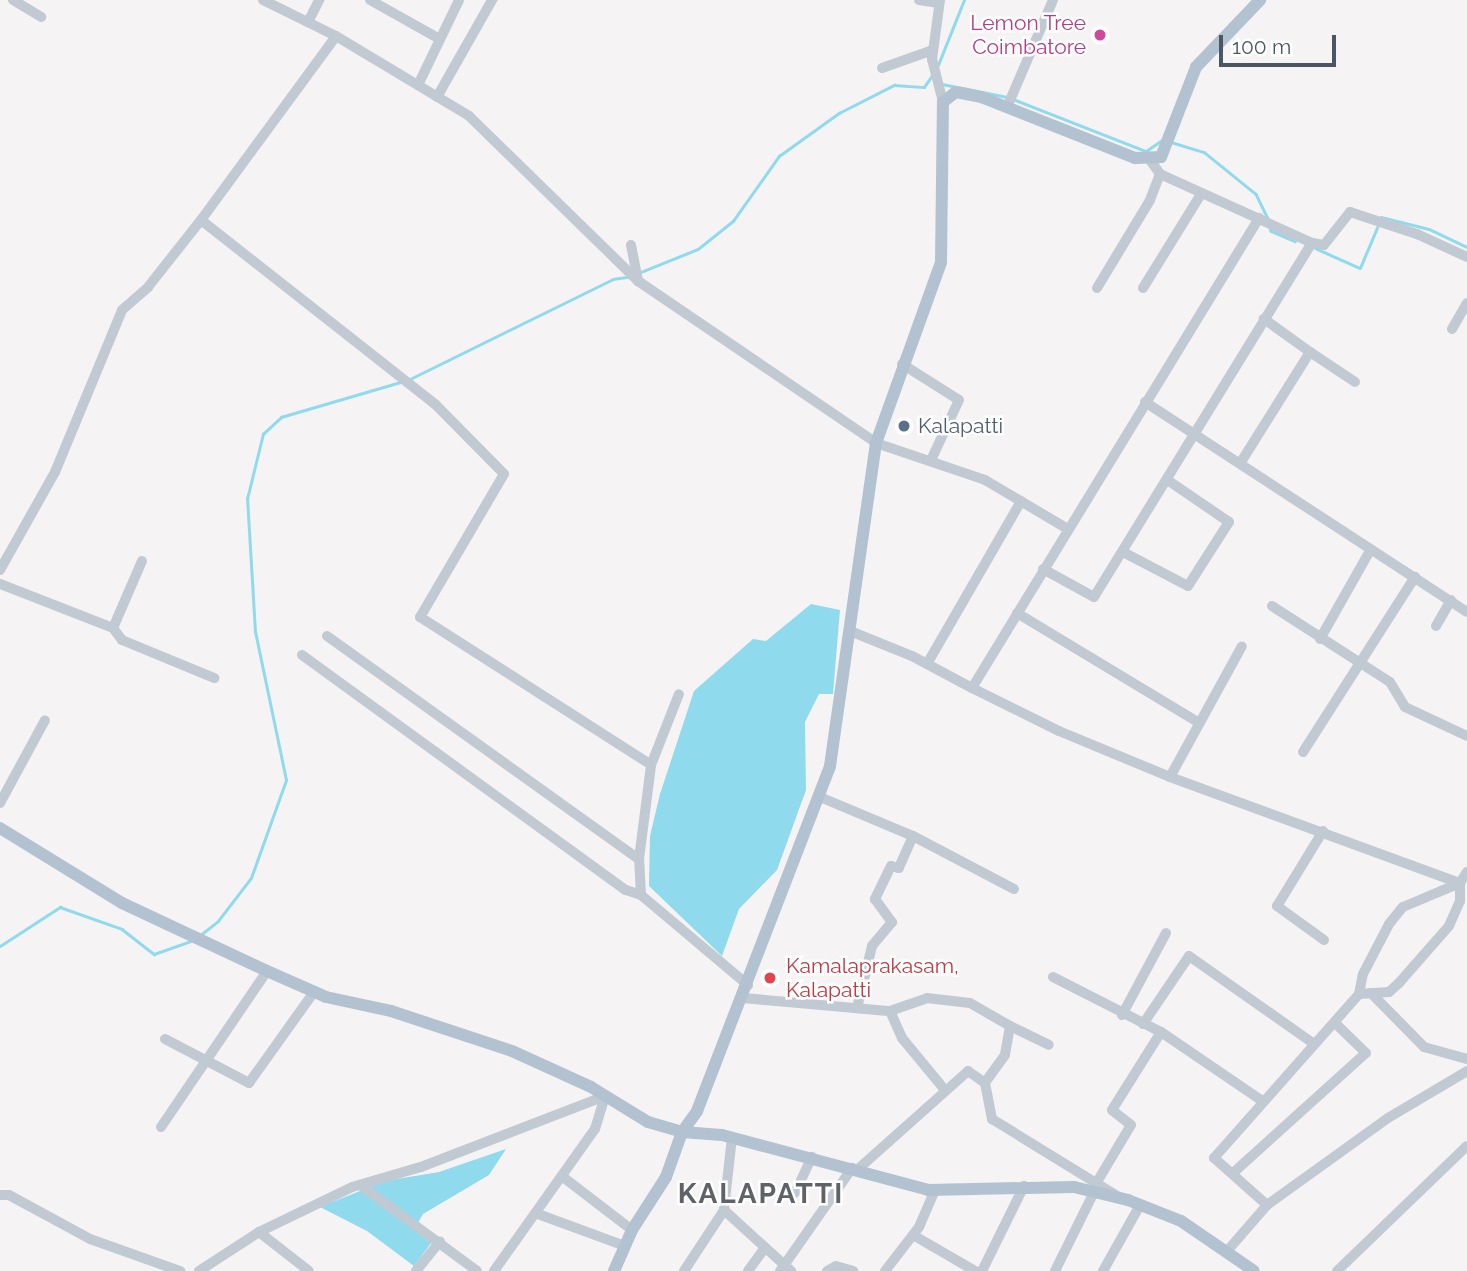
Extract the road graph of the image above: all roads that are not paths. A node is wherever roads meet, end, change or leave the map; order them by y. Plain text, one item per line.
1 (13, 0) edge
2 (263, 0) edge
3 (319, 0) edge
4 (370, 0) edge
5 (459, 0) edge
6 (491, 0) edge
7 (919, 0) edge
8 (1053, 0) edge
9 (1260, 0) edge
10 (939, 2) edge
11 (41, 17) dead end
12 (308, 22) junction
13 (336, 36) junction
14 (438, 38) junction
15 (933, 55) junction
16 (882, 68) dead end
17 (418, 85) junction
18 (437, 97) junction
19 (942, 97) junction
20 (1010, 100) junction
21 (1150, 160) junction
22 (1160, 174) junction
23 (1201, 194) junction
24 (201, 220) junction
25 (1266, 221) junction
26 (631, 245) dead end
27 (1311, 245) junction
28 (1467, 257) edge
29 (638, 281) junction
30 (1097, 288) dead end
31 (1143, 288) dead end
32 (1467, 303) edge
33 (1264, 319) junction
34 (1451, 328) dead end
35 (1310, 352) junction
36 (902, 364) junction
37 (1354, 382) dead end
38 (1145, 402) junction
39 (1194, 432) junction
40 (876, 443) junction
41 (931, 460) junction
42 (1241, 462) junction
43 (1169, 481) junction
44 (1021, 501) junction
45 (1068, 529) junction
46 (1371, 549) junction
47 (1123, 552) junction
48 (142, 561) dead end
49 (1043, 569) junction
50 (0, 570) edge
51 (1415, 577) junction
52 (0, 584) edge
53 (1451, 600) junction
54 (1272, 606) dead end
55 (1467, 612) edge
56 (1017, 613) junction
57 (1436, 626) dead end
58 (113, 628) junction
59 (850, 631) junction
60 (327, 636) dead end
61 (1320, 639) junction
62 (1242, 646) dead end
63 (302, 655) dead end
64 (1362, 663) junction
65 (926, 664) junction
66 (214, 678) dead end
67 (972, 688) junction
68 (680, 694) dead end
69 (45, 720) dead end
70 (1199, 723) junction
71 (1467, 736) edge
72 (1303, 752) dead end
73 (651, 765) junction
74 (1170, 777) junction
75 (820, 797) junction
76 (0, 803) edge
77 (0, 828) edge
78 (1323, 831) junction
79 (913, 836) junction
80 (639, 859) junction
81 (1467, 872) edge
82 (1460, 883) junction
83 (1014, 889) dead end
84 (641, 895) junction
85 (1166, 933) dead end
86 (1324, 940) dead end
87 (267, 971) junction
88 (1054, 977) dead end
89 (748, 985) junction
90 (314, 992) junction
91 (1371, 993) junction
92 (1359, 994) junction
93 (743, 999) junction
94 (857, 1008) junction
95 (890, 1011) junction
96 (1122, 1015) junction
97 (1335, 1023) junction
98 (1143, 1024) junction
99 (1010, 1026) junction
100 (1161, 1032) junction
101 (165, 1039) dead end
102 (1314, 1044) junction
103 (1049, 1045) dead end
104 (1467, 1059) edge
105 (205, 1062) junction
106 (1467, 1071) edge
107 (985, 1083) junction
108 (944, 1089) junction
109 (605, 1096) junction
110 (1261, 1100) junction
111 (160, 1127) dead end
112 (682, 1132) junction
113 (732, 1137) junction
114 (1467, 1146) edge
115 (812, 1157) junction
116 (855, 1169) junction
117 (1233, 1173) junction
118 (563, 1177) junction
119 (360, 1185) junction
120 (1024, 1186) junction
121 (1096, 1187) junction
122 (935, 1190) junction
123 (795, 1193) dead end
124 (0, 1195) edge
125 (1140, 1205) junction
126 (1267, 1205) junction
127 (724, 1210) junction
128 (538, 1214) junction
129 (632, 1230) junction
130 (259, 1232) junction
131 (913, 1235) junction
132 (440, 1241) junction
133 (625, 1246) junction
134 (765, 1248) junction
135 (1228, 1250) junction
136 (785, 1269) edge
137 (180, 1271) edge
138 (198, 1271) edge
139 (309, 1271) edge
140 (416, 1271) edge
141 (477, 1271) edge
142 (495, 1271) edge
143 (614, 1271) edge
144 (684, 1271) edge
145 (748, 1271) edge
146 (827, 1271) edge
147 (853, 1271) edge
148 (885, 1271) edge
149 (975, 1271) edge
150 (982, 1271) edge
151 (1055, 1271) edge
152 (1103, 1271) edge
153 (1255, 1271) edge
154 (1337, 1271) edge

1 - 11 street
2 - 12 street
3 - 12 street
4 - 14 street
5 - 14 street
6 - 18 street
7 - 10 street
8 - 20 street
9 - 21 main road
10 - 15 street
12 - 13 street
13 - 17 street
13 - 24 street
14 - 17 street
15 - 16 street
15 - 19 street
17 - 18 street
18 - 29 street
19 - 20 main road
19 - 36 main road
20 - 21 main road
21 - 22 street
22 - 23 street
22 - 30 street
23 - 25 street
23 - 31 street
24 - 50 street
24 - 73 street
25 - 27 street
25 - 38 street
26 - 29 street
27 - 28 street
27 - 33 street
29 - 40 street
32 - 34 street
33 - 35 street
33 - 39 street
35 - 37 street
35 - 42 street
36 - 40 main road
36 - 41 street
38 - 39 street
38 - 45 street
39 - 42 street
39 - 43 street
40 - 41 street
40 - 59 main road
41 - 44 street
42 - 46 street
43 - 47 street
43 - 47 street
44 - 45 street
44 - 65 street
45 - 49 street
46 - 51 street
46 - 61 street
47 - 49 street
48 - 58 street
49 - 56 street
51 - 53 street
51 - 64 street
52 - 58 street
53 - 55 street
53 - 57 street
54 - 61 street
56 - 67 street
56 - 70 street
58 - 66 street
59 - 65 street
59 - 75 main road
60 - 80 street
61 - 64 street
62 - 70 street
63 - 84 street
64 - 71 street
64 - 72 street
65 - 67 street
67 - 74 street
68 - 73 street
69 - 76 street
70 - 74 street
73 - 80 street
74 - 78 street
75 - 79 street
75 - 89 main road
77 - 87 main road
78 - 82 street
78 - 86 street
79 - 83 street
79 - 94 street
80 - 84 street
81 - 82 street
82 - 91 street
82 - 92 street
84 - 89 street
85 - 96 street
87 - 90 main road
87 - 105 street
88 - 96 street
89 - 93 main road
90 - 105 street
90 - 109 main road
91 - 92 street
91 - 104 street
92 - 97 street
93 - 94 street
93 - 112 main road
94 - 95 street
95 - 99 street
95 - 108 street
96 - 98 street
97 - 102 street
97 - 117 street
98 - 100 street
98 - 102 street
99 - 103 street
99 - 107 street
100 - 110 street
100 - 121 street
101 - 105 street
102 - 110 street
105 - 111 street
106 - 126 street
107 - 108 street
107 - 121 street
108 - 116 street
109 - 112 main road
109 - 118 street
109 - 119 street
110 - 117 street
112 - 113 main road
112 - 129 main road
113 - 115 main road
113 - 127 street
114 - 154 street
115 - 116 main road
115 - 123 street
116 - 122 main road
116 - 136 street
117 - 126 street
118 - 128 street
118 - 129 street
119 - 130 street
119 - 132 street
120 - 121 main road
120 - 122 main road
120 - 150 street
121 - 125 main road
121 - 151 street
122 - 131 street
124 - 137 street
125 - 135 main road
125 - 152 street
126 - 135 street
127 - 134 street
127 - 144 street
128 - 133 street
128 - 142 street
129 - 133 main road
130 - 138 street
130 - 139 street
131 - 148 street
131 - 149 street
132 - 140 street
132 - 141 street
133 - 143 main road
134 - 136 street
134 - 145 street
135 - 153 main road
146 - 147 street

